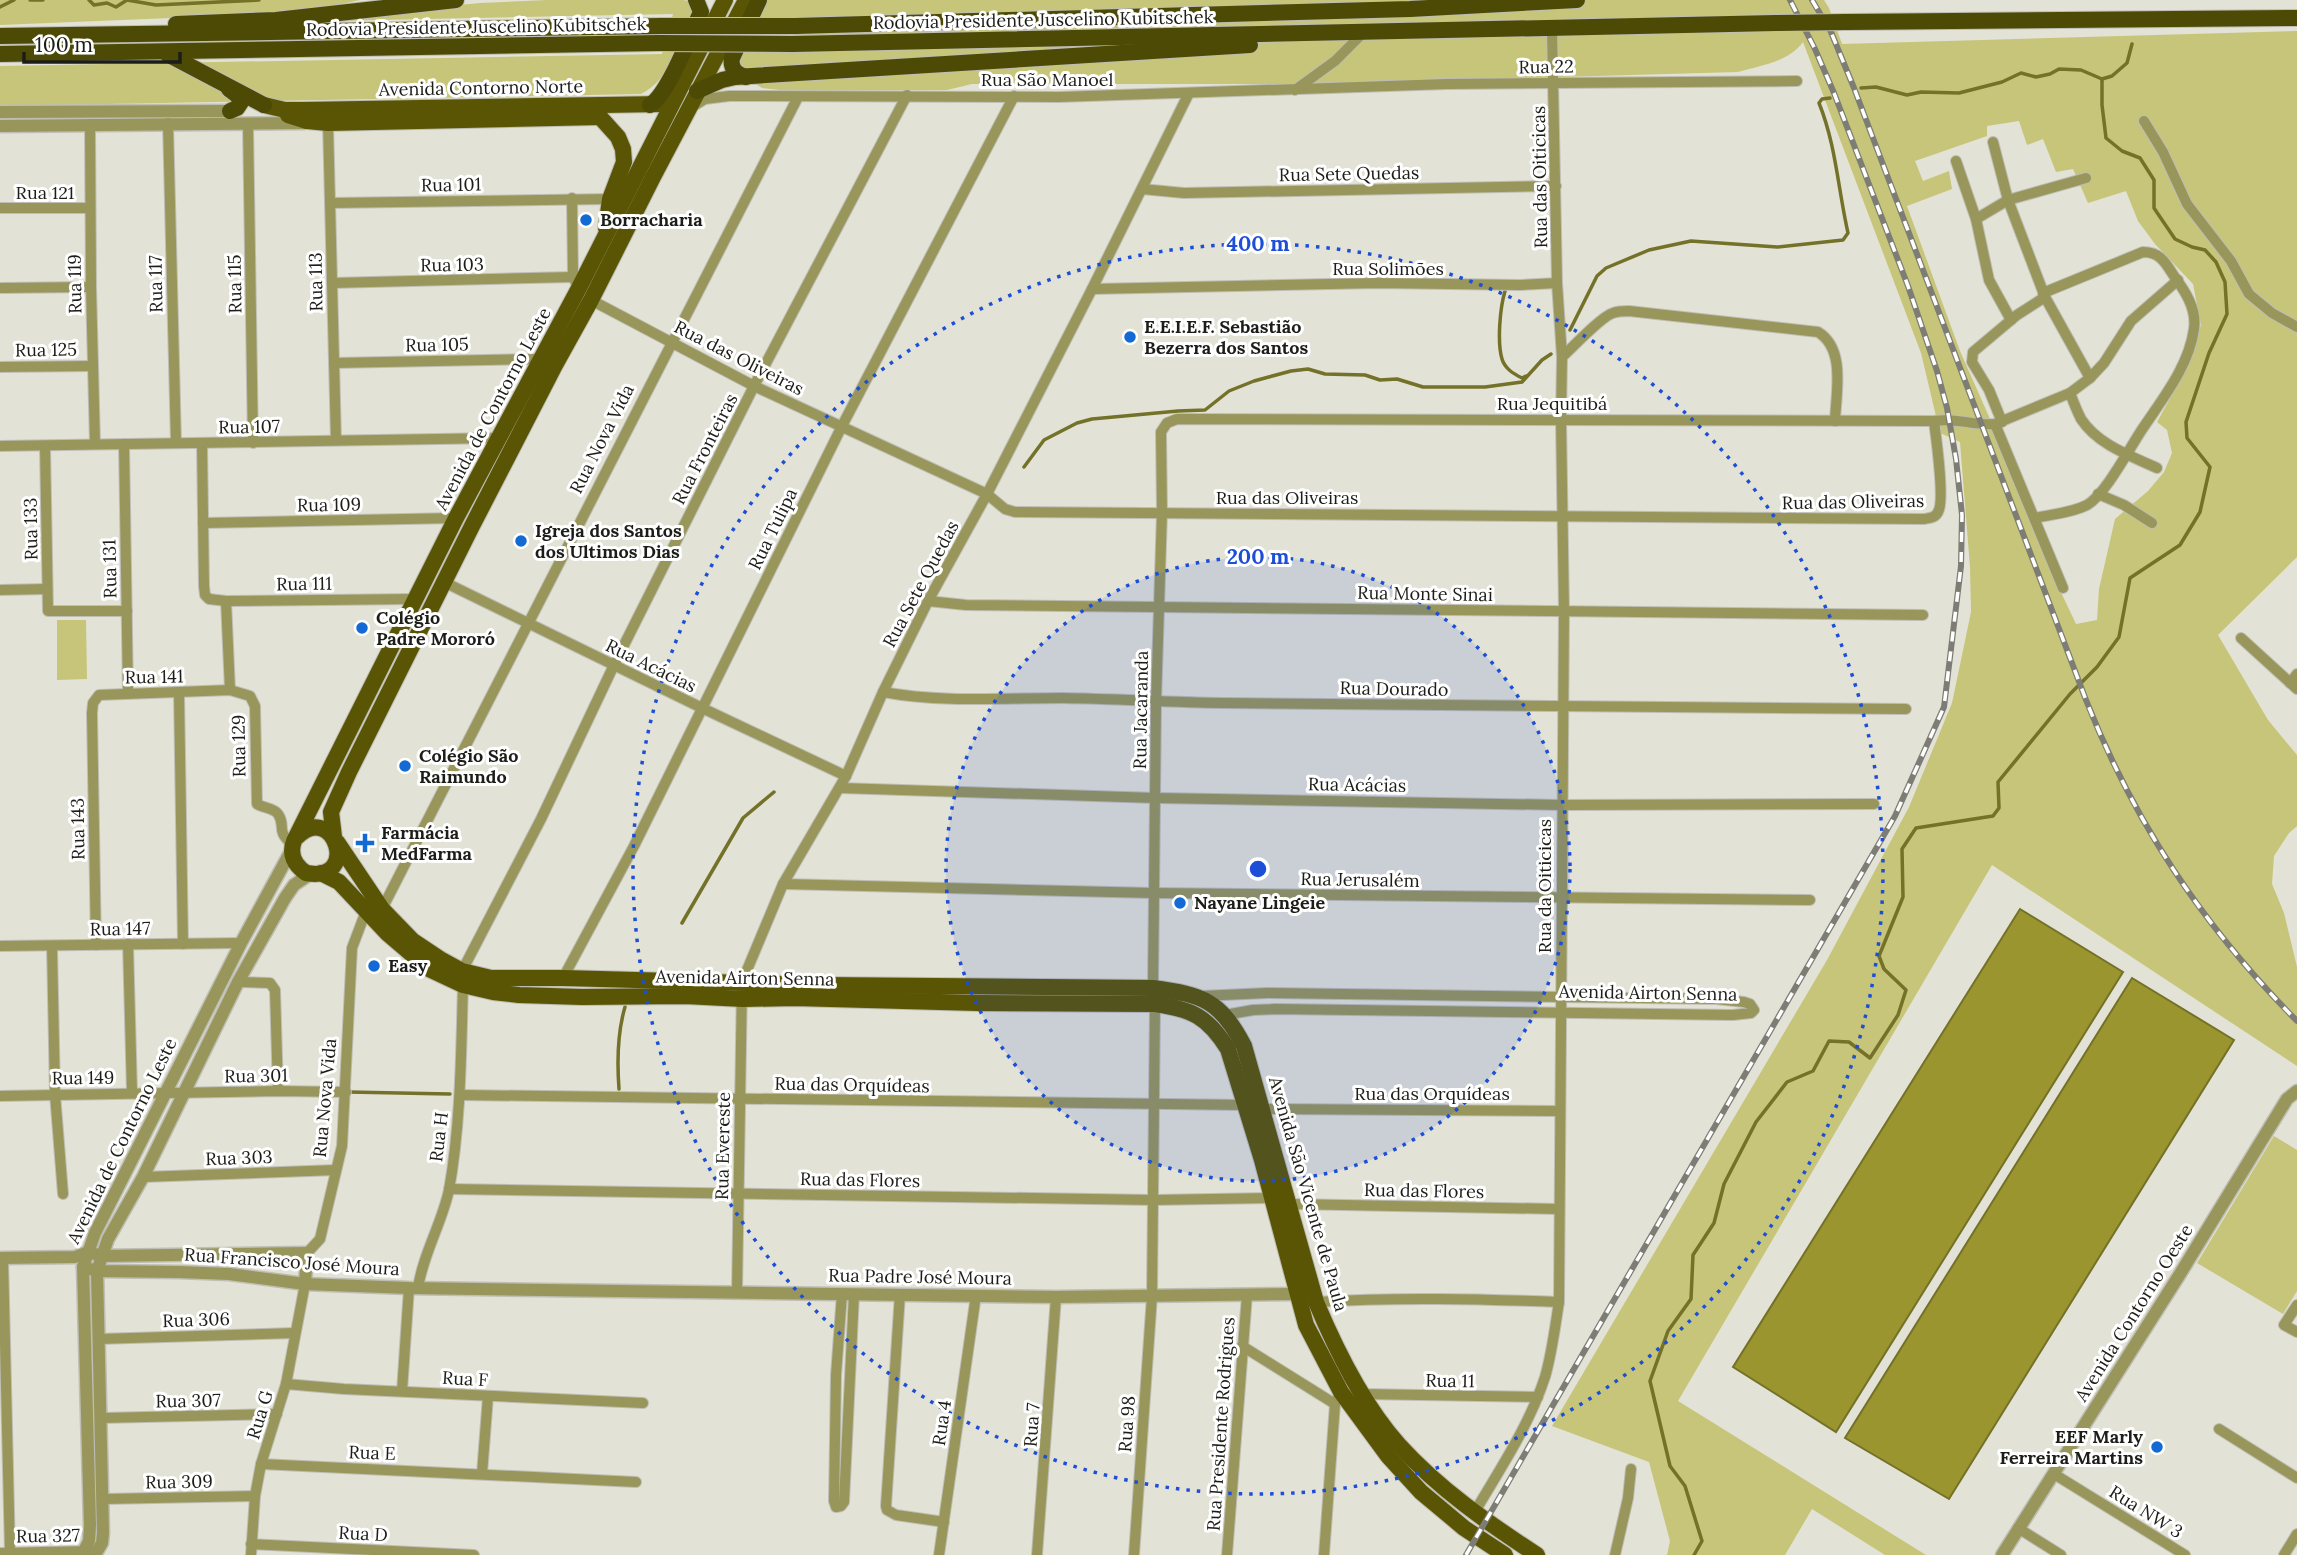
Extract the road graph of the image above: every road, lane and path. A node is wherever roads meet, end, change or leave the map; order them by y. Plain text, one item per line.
1 (456, 0) edge
2 (696, 0) edge
3 (725, 0) edge
4 (746, 0) edge
5 (759, 0) edge
6 (1342, 0) edge
7 (1577, 0) edge
8 (1410, 9) junction
9 (2297, 18) edge
10 (1552, 29) junction
11 (1363, 33) junction
12 (1314, 34) junction
13 (0, 36) edge
14 (84, 36) junction
15 (164, 52) junction
16 (0, 54) edge
17 (200, 71) junction
18 (746, 77) junction
19 (1797, 80) dead end
20 (1553, 82) junction
21 (1295, 90) junction
22 (697, 91) junction
23 (1189, 93) junction
24 (908, 96) junction
25 (1014, 96) junction
26 (798, 97) junction
27 (264, 105) junction
28 (650, 105) junction
29 (680, 108) junction
30 (230, 111) joint
31 (0, 112) edge
32 (599, 112) junction
33 (64, 118) junction
34 (2144, 121) dead end
35 (168, 123) junction
36 (326, 123) junction
37 (90, 124) junction
38 (248, 124) junction
39 (0, 126) edge
40 (1993, 142) dead end
41 (1956, 161) dead end
42 (2086, 178) dead end
43 (1556, 186) junction
44 (1142, 189) junction
45 (619, 191) junction
46 (572, 198) junction
47 (2008, 200) junction
48 (330, 203) junction
49 (0, 208) edge
50 (90, 208) junction
51 (1976, 219) junction
52 (604, 240) junction
53 (2178, 280) junction
54 (332, 283) junction
55 (576, 283) junction
56 (1557, 283) junction
57 (91, 287) junction
58 (0, 288) edge
59 (1092, 289) junction
60 (2044, 295) junction
61 (591, 300) junction
62 (2011, 320) junction
63 (2297, 327) edge
64 (672, 341) junction
65 (1563, 357) junction
66 (540, 359) junction
67 (334, 363) junction
68 (93, 366) junction
69 (0, 367) edge
70 (2090, 377) junction
71 (754, 386) junction
72 (2070, 393) junction
73 (1561, 419) junction
74 (1835, 421) junction
75 (1934, 421) junction
76 (1999, 423) junction
77 (842, 426) junction
78 (1161, 432) joint
79 (498, 438) junction
80 (336, 440) junction
81 (176, 443) junction
82 (202, 443) junction
83 (253, 443) junction
84 (95, 444) junction
85 (124, 444) junction
86 (0, 446) edge
87 (45, 446) junction
88 (2128, 454) junction
89 (2157, 468) dead end
90 (987, 494) junction
91 (2098, 494) junction
92 (1162, 512) junction
93 (1563, 517) junction
94 (456, 518) junction
95 (2035, 518) junction
96 (203, 523) junction
97 (2151, 523) dead end
98 (444, 582) junction
99 (2063, 588) dead end
100 (47, 589) junction
101 (0, 590) edge
102 (415, 599) junction
103 (226, 601) junction
104 (928, 601) junction
105 (1160, 607) junction
106 (127, 611) junction
107 (1564, 611) junction
108 (1923, 615) dead end
109 (528, 623) junction
110 (2241, 638) dead end
111 (614, 665) junction
112 (2295, 682) edge
113 (230, 690) junction
114 (883, 692) junction
115 (128, 693) junction
116 (179, 693) junction
117 (1156, 702) junction
118 (1563, 707) junction
119 (702, 708) junction
120 (1906, 709) dead end
121 (92, 713) joint
122 (846, 776) junction
123 (839, 788) junction
124 (1156, 798) junction
125 (1874, 804) dead end
126 (1561, 805) junction
127 (335, 840) junction
128 (294, 844) junction
129 (316, 874) junction
130 (783, 884) junction
131 (1153, 894) junction
132 (1562, 898) junction
133 (1810, 900) dead end
134 (382, 909) junction
135 (366, 911) junction
136 (240, 943) junction
137 (128, 944) junction
138 (183, 944) junction
139 (96, 945) junction
140 (0, 946) edge
141 (52, 946) junction
142 (463, 978) junction
143 (564, 978) junction
144 (238, 982) junction
145 (743, 990) junction
146 (1154, 996) junction
147 (1198, 996) junction
148 (1402, 996) junction
149 (1561, 998) junction
150 (1401, 1010) junction
151 (1560, 1012) junction
152 (1225, 1015) junction
153 (1207, 1021) joint
154 (278, 1091) junction
155 (2297, 1091) edge
156 (167, 1092) junction
157 (346, 1092) junction
158 (132, 1093) junction
159 (184, 1093) junction
160 (55, 1094) junction
161 (460, 1095) junction
162 (0, 1096) edge
163 (740, 1099) junction
164 (1155, 1104) junction
165 (1244, 1105) junction
166 (1264, 1109) junction
167 (1559, 1111) junction
168 (1268, 1158) junction
169 (336, 1170) junction
170 (142, 1177) junction
171 (449, 1189) junction
172 (63, 1194) dead end
173 (738, 1194) junction
174 (1270, 1198) junction
175 (1153, 1200) junction
176 (1290, 1204) junction
177 (1558, 1209) junction
178 (307, 1253) junction
179 (101, 1256) junction
180 (2, 1258) edge
181 (82, 1258) junction
182 (97, 1271) junction
183 (305, 1284) junction
184 (414, 1288) junction
185 (541, 1289) joint
186 (737, 1293) junction
187 (848, 1294) junction
188 (900, 1294) junction
189 (1297, 1294) junction
190 (1247, 1295) junction
191 (976, 1296) junction
192 (1152, 1296) junction
193 (1056, 1297) junction
194 (1317, 1301) junction
195 (1559, 1302) junction
196 (2297, 1305) edge
197 (2297, 1332) edge
198 (295, 1333) junction
199 (98, 1339) junction
200 (1242, 1346) junction
201 (836, 1375) junction
202 (850, 1376) junction
203 (286, 1384) junction
204 (402, 1391) junction
205 (1362, 1394) junction
206 (488, 1396) junction
207 (1538, 1397) junction
208 (1338, 1398) junction
209 (643, 1403) dead end
210 (276, 1415) junction
211 (100, 1418) junction
212 (2219, 1429) dead end
213 (834, 1450) junction
214 (847, 1451) junction
215 (261, 1464) junction
216 (1631, 1469) dead end
217 (482, 1474) junction
218 (2054, 1474) junction
219 (2297, 1478) edge
220 (636, 1482) dead end
221 (255, 1496) junction
222 (103, 1499) junction
223 (1474, 1513) junction
224 (944, 1521) junction
225 (2018, 1528) junction
226 (2297, 1535) edge
227 (251, 1549) edge
228 (5, 1553) edge
229 (90, 1553) edge
230 (474, 1555) edge
231 (939, 1555) edge
232 (1037, 1555) edge
233 (1134, 1555) edge
234 (1227, 1555) edge
235 (1324, 1555) edge
236 (1505, 1555) edge
237 (1537, 1555) edge
238 (1615, 1555) edge
239 (2002, 1555) edge
240 (2061, 1555) edge
241 (2185, 1555) edge
242 (2284, 1555) edge

1 - 14 highway
2 - 28 highway
3 - 29 main road, Avenida de Contorno Leste
4 - 22 main road
5 - 18 highway
6 - 8 highway
7 - 8 highway, Rodovia Presidente Juscelino Kubitschek
8 - 14 highway, Rodovia Presidente Juscelino Kubitschek, bridge
9 - 10 highway, Rodovia Presidente Juscelino Kubitschek, bridge
10 - 11 highway, Rodovia Presidente Juscelino Kubitschek
10 - 20 street, Rua das Oiticicas
11 - 12 highway, Rodovia Presidente Juscelino Kubitschek
11 - 21 street
12 - 15 highway, Rodovia Presidente Juscelino Kubitschek, bridge
12 - 18 highway
13 - 14 highway, Rodovia Presidente Juscelino Kubitschek
15 - 16 highway, Rodovia Presidente Juscelino Kubitschek
15 - 17 highway
17 - 27 highway
17 - 30 highway
18 - 22 highway
19 - 20 street, Rua 22
20 - 21 street, Rua 22
20 - 43 street, Rua das Oiticicas
21 - 23 street, Rua São Manoel
22 - 29 main road, Avenida Contorno Norte
23 - 25 street, Rua São Manoel
23 - 44 street, Rua Sete Quedas
24 - 25 street, Rua São Manoel
24 - 26 street, Rua São Manoel
24 - 71 street, Rua Fronteiras
25 - 77 street, Rua Tulipa
26 - 29 street, Rua São Manoel
26 - 64 street, Rua Nova Vida
27 - 32 main road, Avenida Contorno Norte
27 - 36 main road
28 - 29 main road, Avenida Contorno Norte
28 - 32 main road, Avenida Contorno Norte
29 - 45 main road, Avenida de Contorno Leste
29 - 61 main road, Avenida de Contorno Leste
30 - 33 street
31 - 33 street
32 - 36 main road
32 - 45 main road
33 - 37 street
33 - 39 street
34 - 63 street
35 - 37 street
35 - 38 street
35 - 81 street, Rua 117
36 - 38 street
36 - 48 street, Rua 113
37 - 50 street, Rua 119
38 - 83 street, Rua 115
40 - 47 street
41 - 51 street
42 - 47 street
43 - 44 street, Rua Sete Quedas
43 - 56 street, Rua das Oiticicas
44 - 59 street, Rua Sete Quedas
45 - 46 street, Rua 101
45 - 52 main road, Avenida de Contorno Leste
45 - 52 main road
46 - 48 street, Rua 101
46 - 55 street
47 - 51 street
47 - 60 street
48 - 54 street, Rua 113
49 - 50 street, Rua 121
50 - 57 street, Rua 119
51 - 62 street
52 - 55 main road, Avenida de Contorno Leste
53 - 60 street
53 - 70 street
53 - 88 street
54 - 55 street, Rua 103
54 - 67 street, Rua 113
55 - 66 main road, Avenida de Contorno Leste
56 - 59 street, Rua Solimões
56 - 65 street, Rua da Oiticicas
57 - 58 street
57 - 68 street, Rua 119
59 - 90 street, Rua Sete Quedas
60 - 62 street
60 - 70 street
61 - 64 street, Rua das Oliveiras
61 - 98 main road, Avenida de Contorno Leste
62 - 76 street
64 - 71 street, Rua das Oliveiras
64 - 109 street, Rua Nova Vida
65 - 73 street, Rua da Oiticicas
65 - 74 street
66 - 67 street, Rua 105
66 - 79 main road, Avenida de Contorno Leste
67 - 80 street, Rua 113
68 - 69 street, Rua 125
68 - 84 street, Rua 119
70 - 72 street
71 - 77 street, Rua das Oliveiras
71 - 111 street, Rua Fronteiras
72 - 76 street
72 - 88 street
73 - 74 street, Rua Jequitibá
73 - 78 street, Rua Jequitibá
73 - 93 street, Rua da Oiticicas
74 - 75 street, Rua Jequitibá
75 - 76 street, Rua Jequitibá
75 - 93 street, Rua das Oliveiras
76 - 95 street
77 - 90 street, Rua das Oliveiras
77 - 119 street, Rua Tulipa
78 - 92 street, Rua Jacaranda
79 - 80 street, Rua 107
79 - 94 main road, Avenida de Contorno Leste
80 - 83 street, Rua 107
81 - 82 street, Rua 107
81 - 85 street, Rua 107
82 - 83 street, Rua 107
82 - 96 street
84 - 85 street, Rua 107
84 - 87 street, Rua 107
85 - 106 street, Rua 131
86 - 87 street, Rua 107
87 - 100 street, Rua 133
88 - 89 street
88 - 91 street
90 - 92 street, Rua das Oliveiras
90 - 104 street, Rua Sete Quedas
91 - 95 street
91 - 97 street
92 - 93 street, Rua das Oliveiras
92 - 105 street, Rua Jacaranda
93 - 107 street, Rua da Oiticicas
94 - 96 street, Rua 109
94 - 102 main road, Avenida de Contorno Leste
95 - 99 street
96 - 103 street
98 - 109 street, Rua Acácias
98 - 127 main road, Avenida de Contorno Leste
100 - 101 street
100 - 106 street, Rua 133
102 - 103 street, Rua 111
102 - 128 main road, Avenida de Contorno Leste
103 - 113 street, Rua 129
104 - 105 street, Rua Monte Sinai
104 - 114 street, Rua Sete Quedas
105 - 107 street, Rua Monte Sinai
105 - 117 street, Rua Jacaranda
106 - 115 street, Rua 131
107 - 108 street, Rua Monte Sinai
107 - 118 street, Rua da Oiticicas
109 - 111 street, Rua Acácias
109 - 134 street, Rua Nova Vida
110 - 112 street
111 - 119 street, Rua Acácias
111 - 142 street, Rua Fronteiras
113 - 116 street, Rua 141
113 - 128 street, Rua 129
114 - 117 street, Rua Dourado
114 - 122 street, Rua Sete Quedas
115 - 116 street, Rua 141
115 - 121 street, Rua 141
116 - 138 street
117 - 118 street, Rua Dourado
117 - 124 street, Rua Jacaranda
118 - 120 street, Rua Dourado
118 - 126 street, Rua da Oiticicas
119 - 122 street, Rua Acácias
119 - 143 street, Rua Tulipa
121 - 139 street, Rua 143
122 - 123 street, Rua Sete Quedas
123 - 124 street, Rua Acácias
123 - 130 street, Rua Sete Quedas
124 - 126 street, Rua Acácias
124 - 131 street, Rua Jacaranda
125 - 126 street, Rua Acácias
126 - 132 street, Rua da Oiticicas
127 - 128 main road
127 - 129 main road
127 - 134 main road, Avenida Airton Senna
128 - 129 main road
128 - 136 street, Avenida de Contorno Leste
129 - 135 main road, Avenida Airton Senna
129 - 144 street, Avenida de Contorno Leste
130 - 131 street, Rua Jerusalém
130 - 145 street, Rua Sete Quedas
131 - 132 street, Rua Jerusalém
131 - 146 street, Rua Jacaranda
132 - 133 street, Rua Jerusalém
132 - 149 street, Rua da Oiticicas
134 - 142 main road, Avenida Airton Senna
135 - 142 main road, Avenida Airton Senna
135 - 157 street, Rua Nova Vida
136 - 138 street, Rua 147
136 - 156 street, Avenida de Contorno Leste
137 - 138 street, Rua 147
137 - 139 street, Rua 147
137 - 158 street
139 - 141 street, Rua 147
140 - 141 street, Rua 147
141 - 160 street
142 - 143 main road, Avenida Airton Senna
142 - 145 main road, Avenida Airton Senna
142 - 161 street, Rua H
143 - 145 main road, Avenida Airton Senna
144 - 154 street
144 - 159 street, Avenida de Contorno Leste
145 - 146 main road, Avenida Airton Senna
145 - 163 street, Rua Evereste
146 - 147 main road, Avenida Airton Senna
146 - 153 main road, Avenida Airton Senna
146 - 164 street, Rua Jacaranda
147 - 148 street, Avenida Airton Senna
147 - 152 main road, Avenida Airton Senna
148 - 149 street, Avenida Airton Senna
148 - 150 street
149 - 151 street, Rua da Oiticicas
149 - 151 street, Avenida Airton Senna
150 - 151 street, Avenida Airton Senna
150 - 152 street, Avenida Airton Senna
151 - 167 street, Rua da Oiticicas
152 - 166 main road, Avenida São Vicente de Paula
153 - 165 main road, Avenida São Vicente de Paula
154 - 157 street, Rua 301
154 - 159 street, Rua 301
155 - 218 street, Avenida Contorno Oeste
156 - 158 street, Rua 149
156 - 159 street, Rua 301
156 - 181 street, Avenida de Contorno Leste
157 - 169 street, Rua Nova Vida
158 - 160 street, Rua 149
159 - 170 street, Avenida de Contorno Leste
160 - 162 street, Rua 149
160 - 172 street
161 - 163 street, Rua das Orquídeas
161 - 171 street, Rua H
163 - 164 street, Rua das Orquídeas
163 - 173 street, Rua Evereste
164 - 165 street, Rua das Orquídeas
164 - 175 street, Rua Jacaranda
165 - 168 main road, Avenida São Vicente de Paula
166 - 167 street, Rua das Orquídeas
166 - 168 main road, Avenida São Vicente de Paula
167 - 177 street, Rua da Oiticicas
168 - 174 main road, Avenida São Vicente de Paula
168 - 176 main road, Avenida São Vicente de Paula
169 - 170 street, Rua 303
169 - 178 street, Rua Nova Vida
170 - 179 street, Avenida de Contorno Leste
171 - 173 street, Rua das Flores
171 - 184 street, Rua H
173 - 175 street, Rua das Flores
173 - 186 street, Rua Evereste
174 - 175 street, Rua das Flores
174 - 189 main road, Avenida São Vicente de Paula
175 - 192 street, Rua Jacaranda
176 - 177 street, Rua das Flores
176 - 194 main road, Avenida São Vicente de Paula
177 - 195 street, Rua da Oiticicas
178 - 179 street, Rua Francisco José Moura
178 - 183 street, Rua Nova Vida
179 - 181 street, Rua Francisco José Moura
179 - 182 street, Avenida de Contorno Leste
180 - 181 street
180 - 228 street
181 - 182 street, Rua Francisco José Moura
181 - 229 street, Avenida de Contorno Leste
182 - 183 street, Rua Francisco José Moura
182 - 199 street, Avenida de Contorno Leste
183 - 184 street, Rua Francisco José Moura
183 - 198 street, Rua G
184 - 185 street, Rua Francisco José Moura
184 - 204 street, Rua H
185 - 186 street, Rua Padre José Moura
186 - 187 street, Rua Padre José Moura
187 - 188 street, Rua Padre José Moura
187 - 201 street
187 - 202 street
188 - 191 street, Rua Padre José Moura
188 - 224 street
189 - 190 street, Rua Padre José Moura
189 - 208 main road, Avenida São Vicente de Paula
190 - 192 street, Rua Padre José Moura
190 - 200 street, Rua Presidente Rodrigues
191 - 193 street, Rua Padre José Moura
191 - 224 street, Rua 4
192 - 193 street, Rua Padre José Moura
192 - 233 street, Rua 98
193 - 232 street, Rua 7
194 - 195 street
194 - 205 main road, Avenida São Vicente de Paula
195 - 207 street, Rua da Oiticicas
196 - 197 street
198 - 199 street, Rua 306
198 - 203 street, Rua G
199 - 211 street, Avenida de Contorno Leste
200 - 208 street
200 - 234 street, Rua Presidente Rodrigues
201 - 202 street
201 - 213 street
202 - 214 street
203 - 204 street, Rua F
203 - 210 street, Rua G
204 - 206 street, Rua F
205 - 207 street, Rua 11
205 - 223 main road, Avenida São Vicente de Paula
206 - 209 street, Rua F
206 - 217 street
207 - 223 street, Rua da Oiticicas
208 - 235 street
208 - 236 main road, Avenida São Vicente de Paula
210 - 211 street, Rua 307
210 - 215 street, Rua G
211 - 222 street, Avenida de Contorno Leste
212 - 219 street
213 - 214 street
213 - 214 street
215 - 217 street, Rua E
215 - 221 street, Rua G
216 - 238 street
217 - 220 street, Rua E
218 - 225 street, Avenida Contorno Oeste
218 - 241 street, Rua NW 3
221 - 222 street, Rua 309
221 - 227 street, Rua G
222 - 229 street, Avenida de Contorno Leste
223 - 237 main road, Avenida São Vicente de Paula
224 - 231 street, Rua 4
225 - 239 street, Avenida Contorno Oeste
225 - 240 street
226 - 242 street
227 - 230 street, Rua D
228 - 229 street, Rua 327

